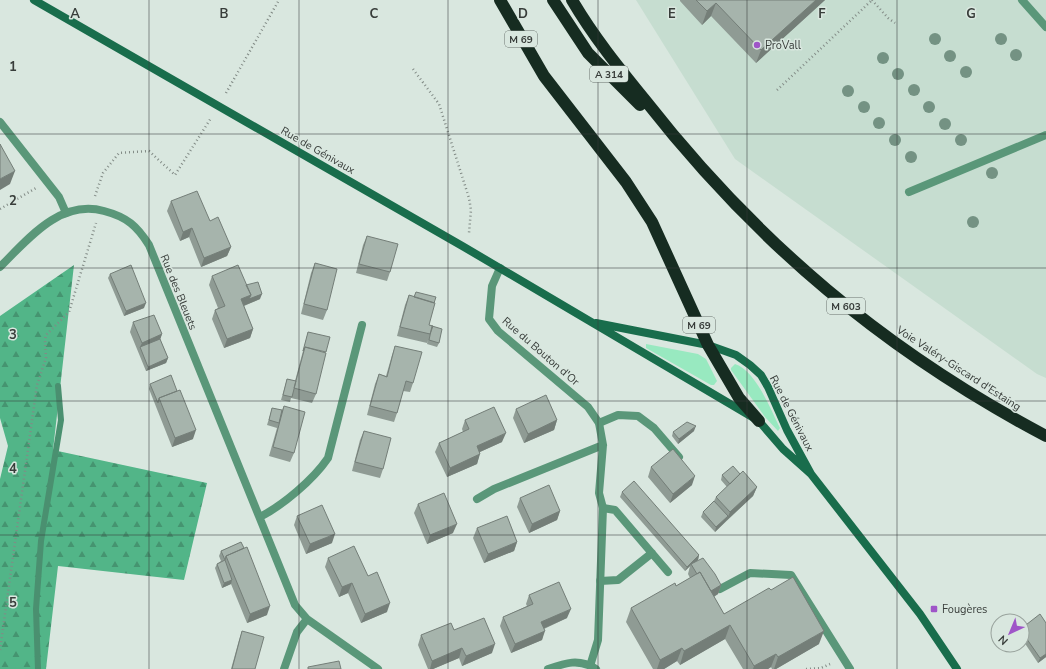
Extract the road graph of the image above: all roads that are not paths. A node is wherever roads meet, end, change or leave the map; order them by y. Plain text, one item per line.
1 (34, 0) edge
2 (500, 0) edge
3 (553, 0) edge
4 (572, 0) edge
5 (1022, 0) edge
6 (1046, 27) edge
7 (0, 122) edge
8 (1046, 135) edge
9 (676, 139) junction
10 (909, 192) dead end
11 (66, 213) junction
12 (0, 267) edge
13 (500, 268) junction
14 (589, 321) junction
15 (362, 325) dead end
16 (708, 345) junction
17 (758, 421) junction
18 (599, 423) junction
19 (1046, 436) edge
20 (603, 445) junction
21 (686, 466) edge
22 (811, 474) junction
23 (477, 499) dead end
24 (603, 508) junction
25 (260, 518) junction
26 (652, 553) junction
27 (668, 572) dead end
28 (600, 581) junction
29 (720, 589) edge
30 (307, 619) junction
31 (593, 667) edge
32 (284, 669) edge
33 (378, 669) edge
34 (548, 669) edge
35 (850, 669) edge
36 (957, 669) edge

1 - 13 street, Rue de Génivaux
2 - 16 highway, M 69
3 - 9 highway, A 314
4 - 9 highway, Voie Valéry-Giscard d'Estaing / M 603
5 - 6 street
7 - 11 street
8 - 10 street
9 - 19 highway, Voie Valéry-Giscard d'Estaing / M 603
11 - 12 street, Rue des Bleuets
11 - 25 street, Rue des Bleuets
13 - 14 street, Rue de Génivaux
13 - 18 street, Rue du Bouton d'Or
14 - 16 street, Rue de Génivaux
14 - 17 street, Rue de Génivaux
15 - 25 street
16 - 17 highway, M 69
16 - 22 street, Rue de Génivaux / M 69
17 - 22 street, Rue de Génivaux / M 69
18 - 20 street, Rue du Bouton d'Or
18 - 21 street
20 - 23 street
20 - 24 street, Rue du Bouton d'Or
22 - 36 street, Rue de Génivaux / M 69
24 - 26 street
24 - 28 street, Rue du Bouton d'Or
25 - 30 street, Rue des Bleuets
26 - 27 street
26 - 28 street
28 - 31 street, Rue du Bouton d'Or
29 - 35 street
30 - 32 street
30 - 33 street, Rue des Bleuets
31 - 34 street

